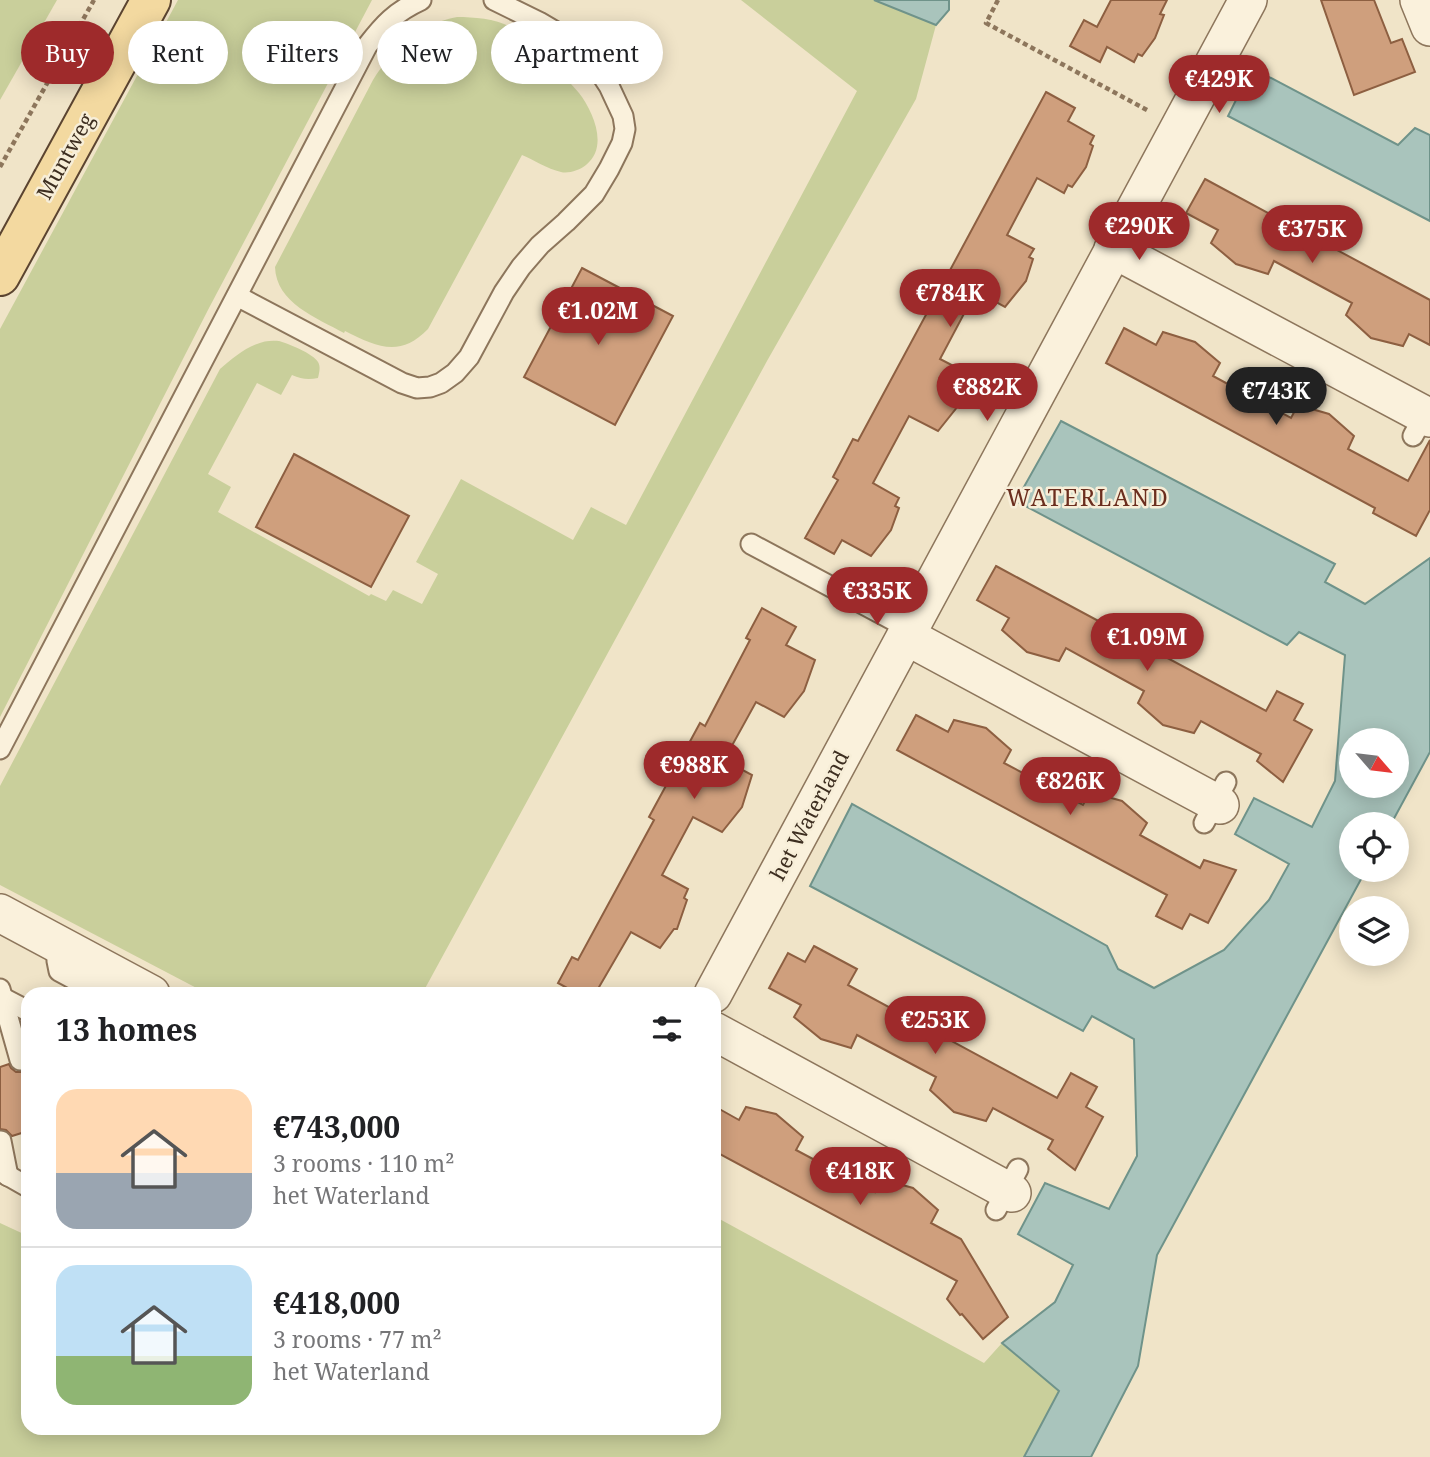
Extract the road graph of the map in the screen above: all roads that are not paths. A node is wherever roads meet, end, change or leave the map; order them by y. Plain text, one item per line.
1 (151, 0) edge
2 (421, 0) edge
3 (494, 0) edge
4 (1248, 0) edge
5 (1419, 0) edge
6 (1430, 27) edge
7 (1114, 249) junction
8 (0, 276) edge
9 (237, 296) junction
10 (1424, 418) edge
11 (751, 544) dead end
12 (908, 632) junction
13 (0, 749) edge
14 (1216, 803) dead end
15 (0, 912) edge
16 (57, 943) junction
17 (89, 987) edge
18 (138, 987) edge
19 (717, 987) edge
20 (1, 993) edge
21 (21, 1006) edge
22 (721, 1035) edge
23 (20, 1060) dead end
24 (1, 1142) edge
25 (4, 1174) edge
26 (21, 1183) edge
27 (1008, 1191) dead end

1 - 8 main road, Muntweg
2 - 9 lane
3 - 9 lane
4 - 7 street, het Waterland
5 - 6 street
7 - 10 street
7 - 12 street, het Waterland
9 - 13 lane
11 - 12 lane
12 - 14 street
12 - 19 street, het Waterland
15 - 16 street
16 - 17 lane
16 - 18 street
20 - 21 lane
20 - 23 lane
22 - 27 street
24 - 25 lane
25 - 26 lane

